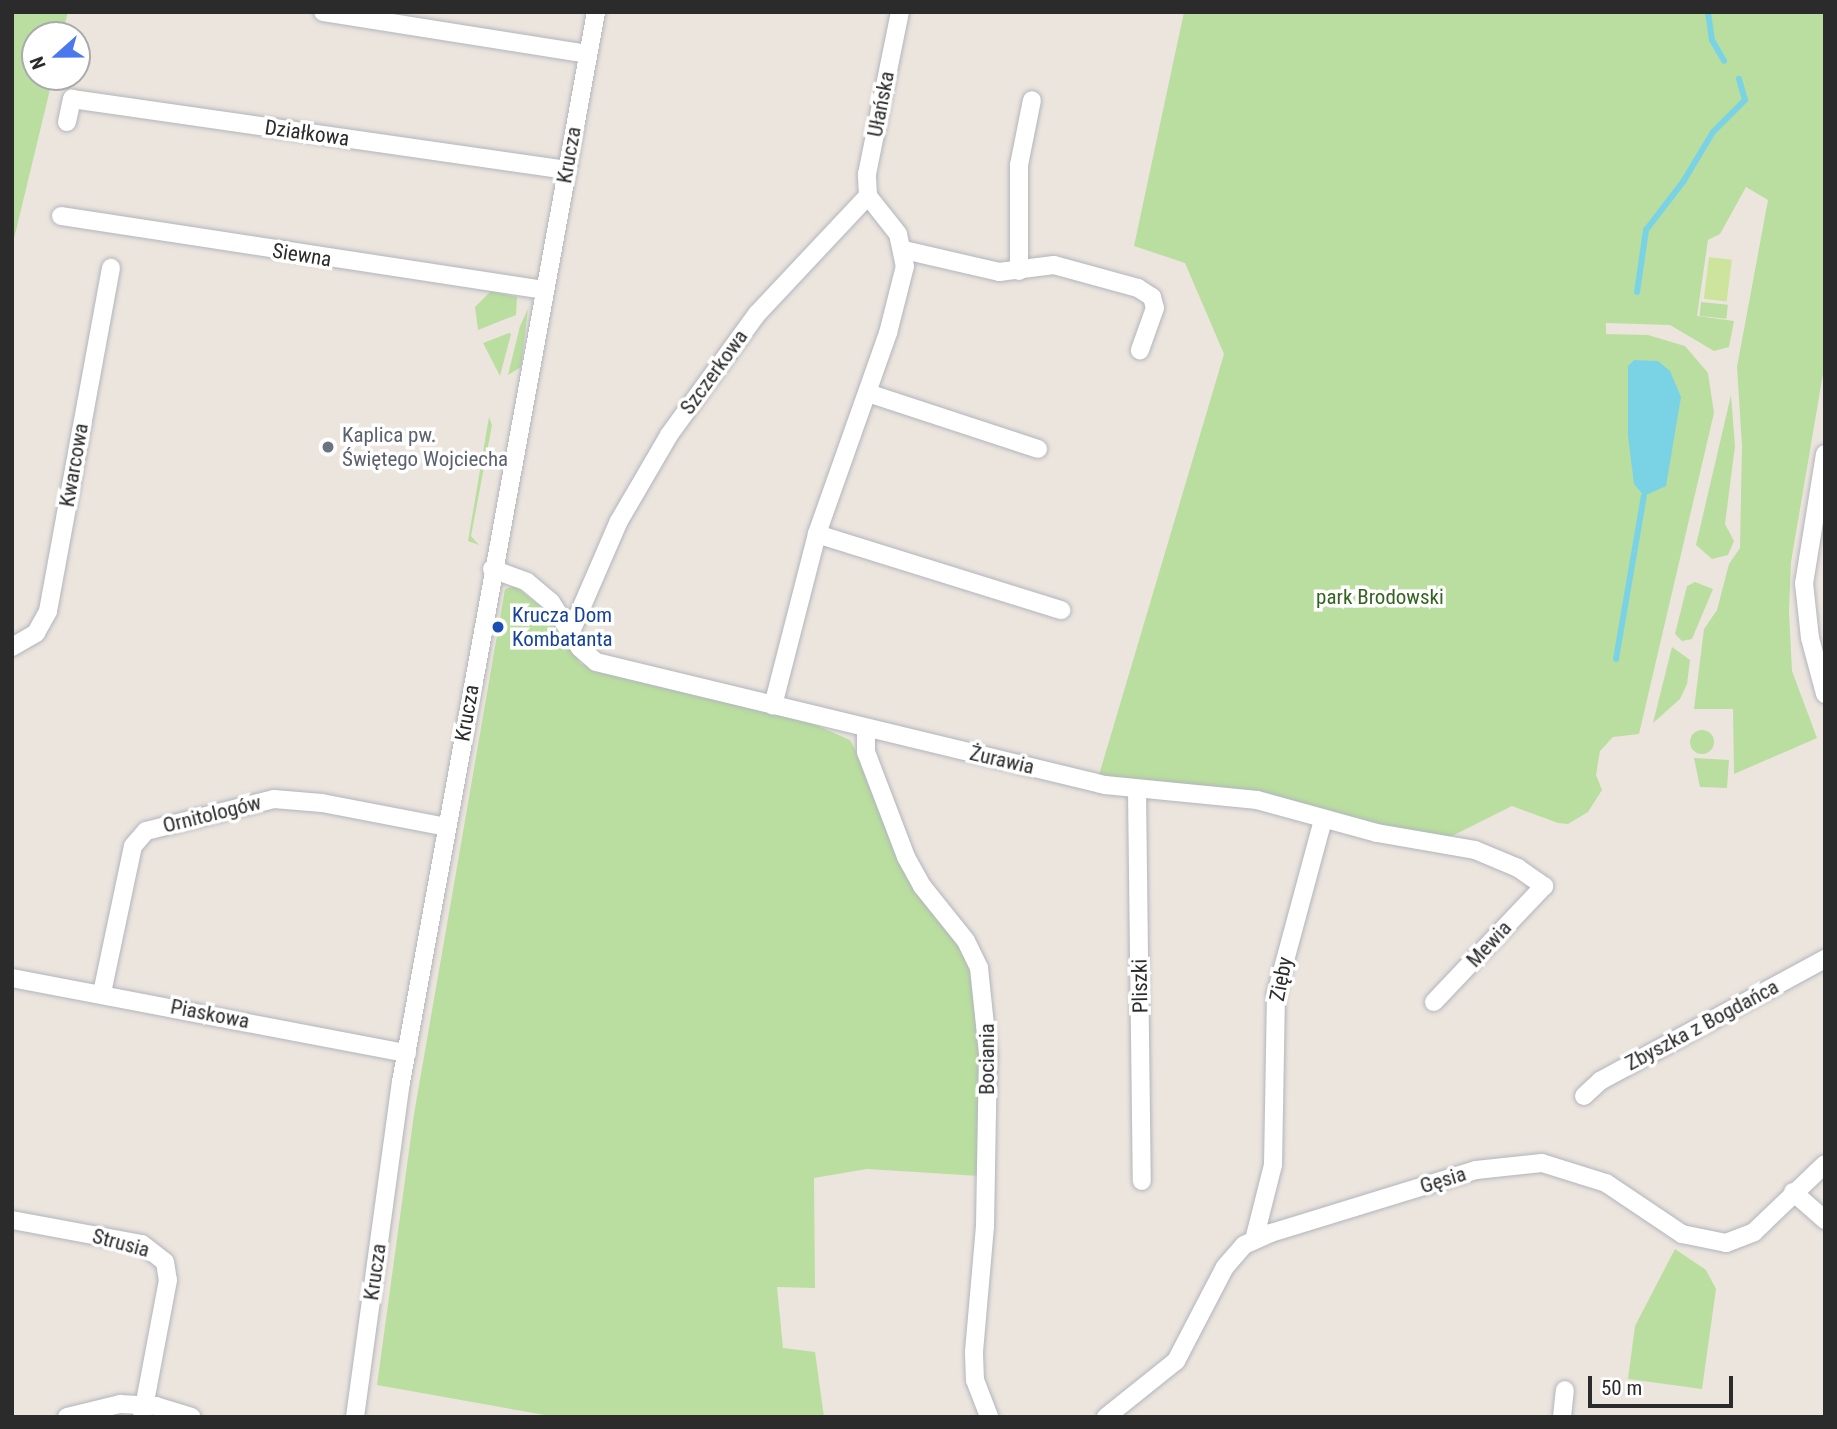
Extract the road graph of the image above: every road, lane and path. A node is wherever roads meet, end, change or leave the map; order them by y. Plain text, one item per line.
1 (323, 12) edge
2 (596, 12) edge
3 (900, 12) edge
4 (588, 54) junction
5 (1032, 100) dead end
6 (68, 122) dead end
7 (566, 170) junction
8 (868, 196) junction
9 (61, 216) dead end
10 (904, 250) junction
11 (111, 268) dead end
12 (1019, 271) junction
13 (544, 290) junction
14 (1140, 351) dead end
15 (868, 393) junction
16 (1038, 449) dead end
17 (1825, 454) edge
18 (817, 534) junction
19 (492, 569) junction
20 (1061, 610) dead end
21 (570, 634) junction
22 (12, 647) edge
23 (1825, 694) edge
24 (773, 705) junction
25 (866, 729) junction
26 (1137, 791) junction
27 (1323, 820) junction
28 (447, 827) junction
29 (1544, 886) joint
30 (1825, 958) edge
31 (12, 978) edge
32 (102, 993) junction
33 (1434, 1002) dead end
34 (407, 1053) junction
35 (1584, 1096) dead end
36 (1825, 1164) edge
37 (1142, 1181) dead end
38 (1793, 1192) junction
39 (12, 1220) edge
40 (1825, 1220) edge
41 (1254, 1240) junction
42 (1565, 1390) dead end
43 (143, 1411) edge
44 (67, 1417) edge
45 (191, 1417) edge
46 (355, 1417) edge
47 (989, 1417) edge
48 (1106, 1417) edge
49 (1562, 1417) edge

1 - 4 street
2 - 4 street, Krucza
3 - 8 street, Ułańska
4 - 7 street, Krucza
5 - 12 street
6 - 7 street, Działkowa
7 - 13 street, Krucza
8 - 10 street
8 - 21 street, Szczerkowa
9 - 13 street, Siewna
10 - 12 street
10 - 15 street
11 - 22 street, Kwarcowa
12 - 14 street
13 - 19 street, Krucza
15 - 16 street
15 - 18 street
17 - 23 street
18 - 20 street
18 - 24 street
19 - 21 street, Żurawia
19 - 28 street, Krucza
21 - 24 street, Żurawia
24 - 25 street, Żurawia
25 - 26 street, Żurawia
25 - 47 street, Bociania
26 - 27 street, Żurawia
26 - 37 street, Pliszki
27 - 29 street, Żurawia
27 - 41 street, Zięby
28 - 32 street, Ornitologów
28 - 34 street, Krucza
29 - 33 street, Mewia
30 - 35 street, Zbyszka z Bogdańca
31 - 32 street, Piaskowa
32 - 34 street, Piaskowa
34 - 46 street, Krucza
36 - 38 street, Gęsia
38 - 40 street
38 - 41 street, Gęsia
39 - 43 street, Strusia
41 - 48 street, Gęsia
42 - 49 street
43 - 44 street
43 - 45 street

